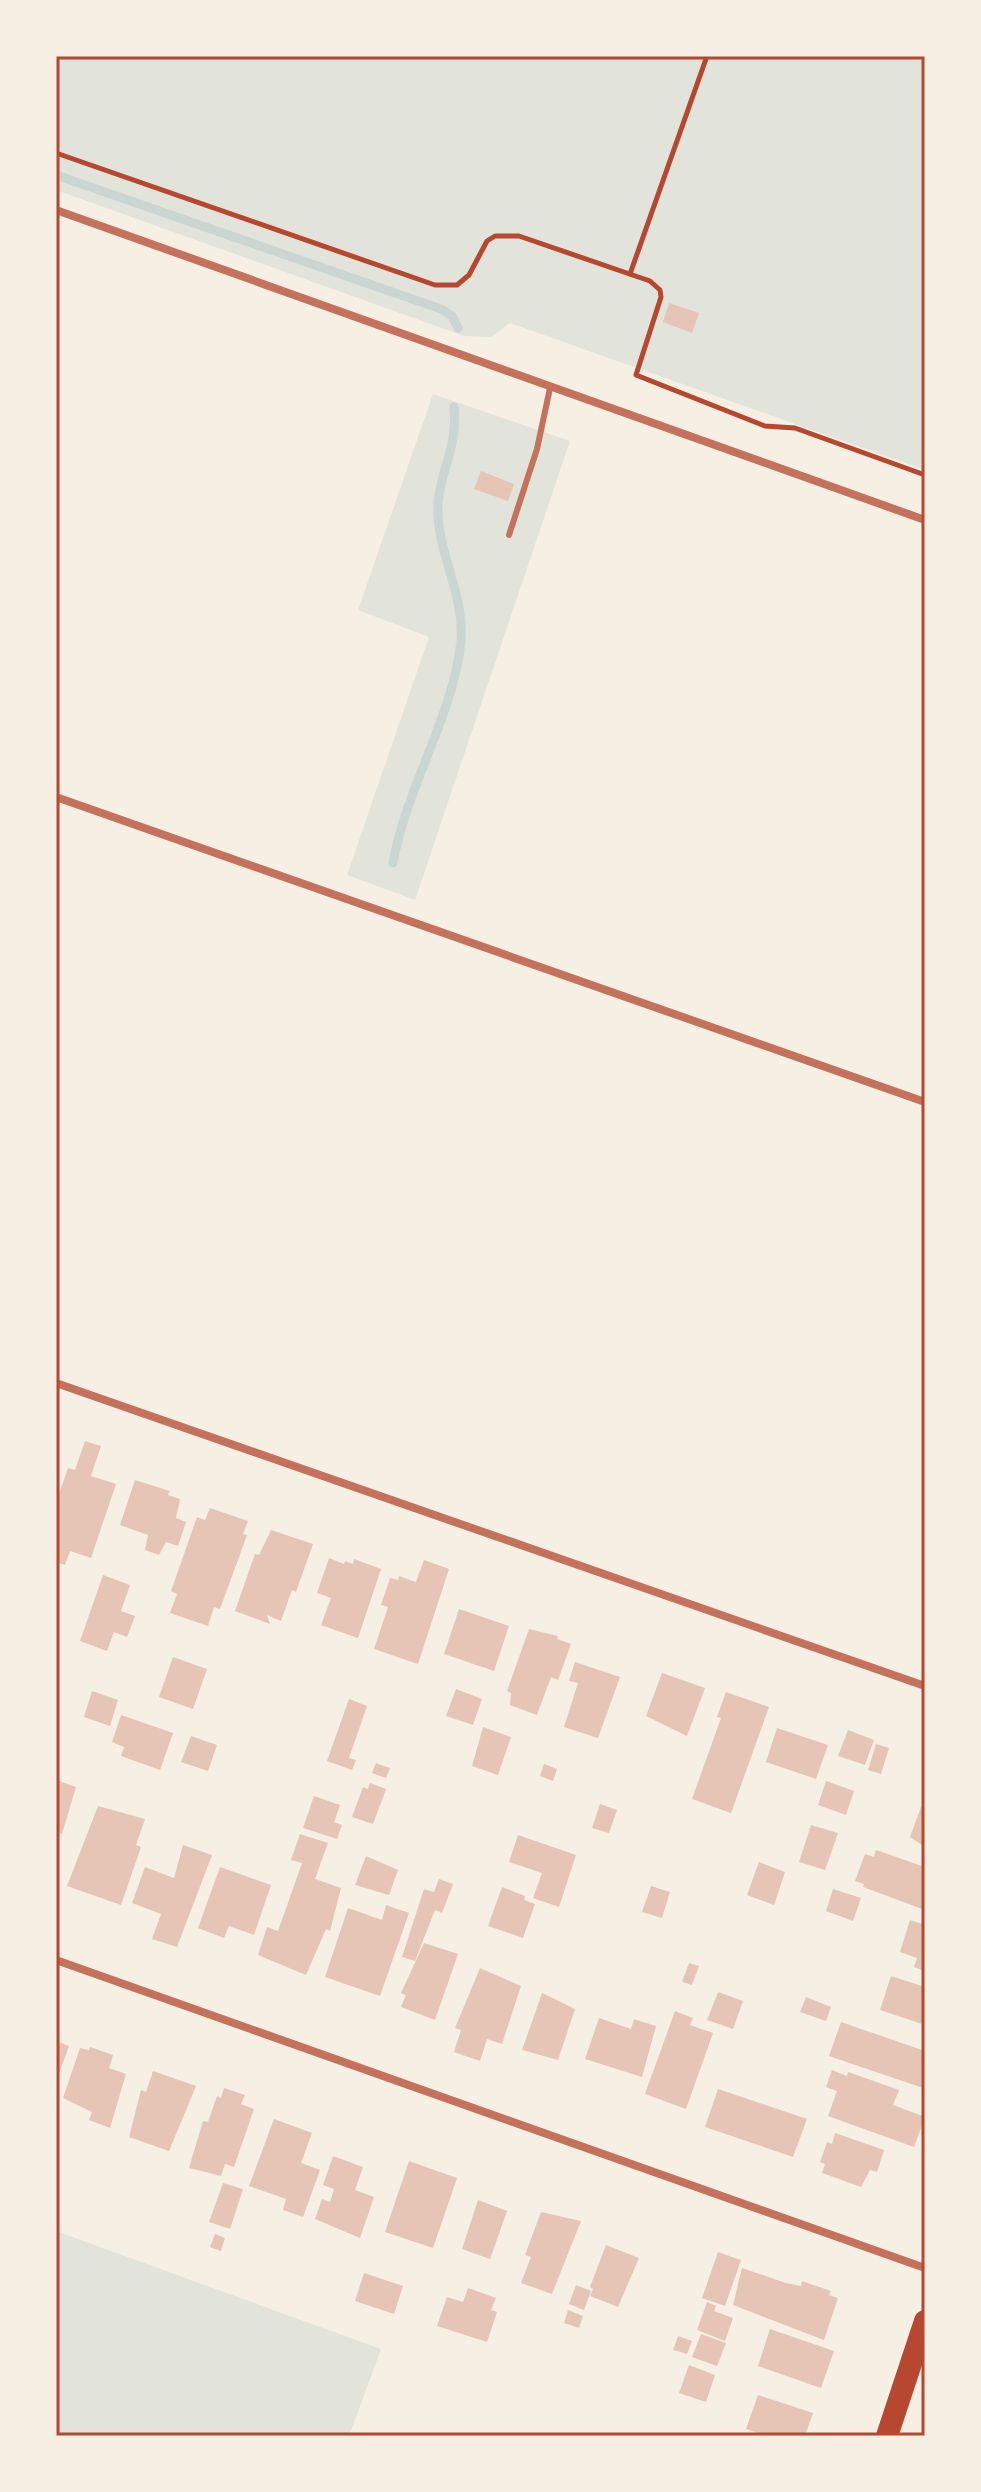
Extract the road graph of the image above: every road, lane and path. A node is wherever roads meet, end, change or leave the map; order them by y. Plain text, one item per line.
1 (707, 56) edge
2 (56, 153) edge
3 (56, 210) edge
4 (630, 274) junction
5 (550, 388) junction
6 (925, 475) edge
7 (925, 520) edge
8 (509, 535) dead end
9 (56, 797) edge
10 (925, 1102) edge
11 (56, 1383) edge
12 (925, 1686) edge
13 (56, 1960) edge
14 (925, 2268) edge
15 (925, 2321) edge
16 (887, 2436) edge

1 - 4 path
2 - 4 path
3 - 5 street
4 - 6 path
5 - 7 street
5 - 8 lane
9 - 10 street
11 - 12 street
13 - 14 street
15 - 16 highway

